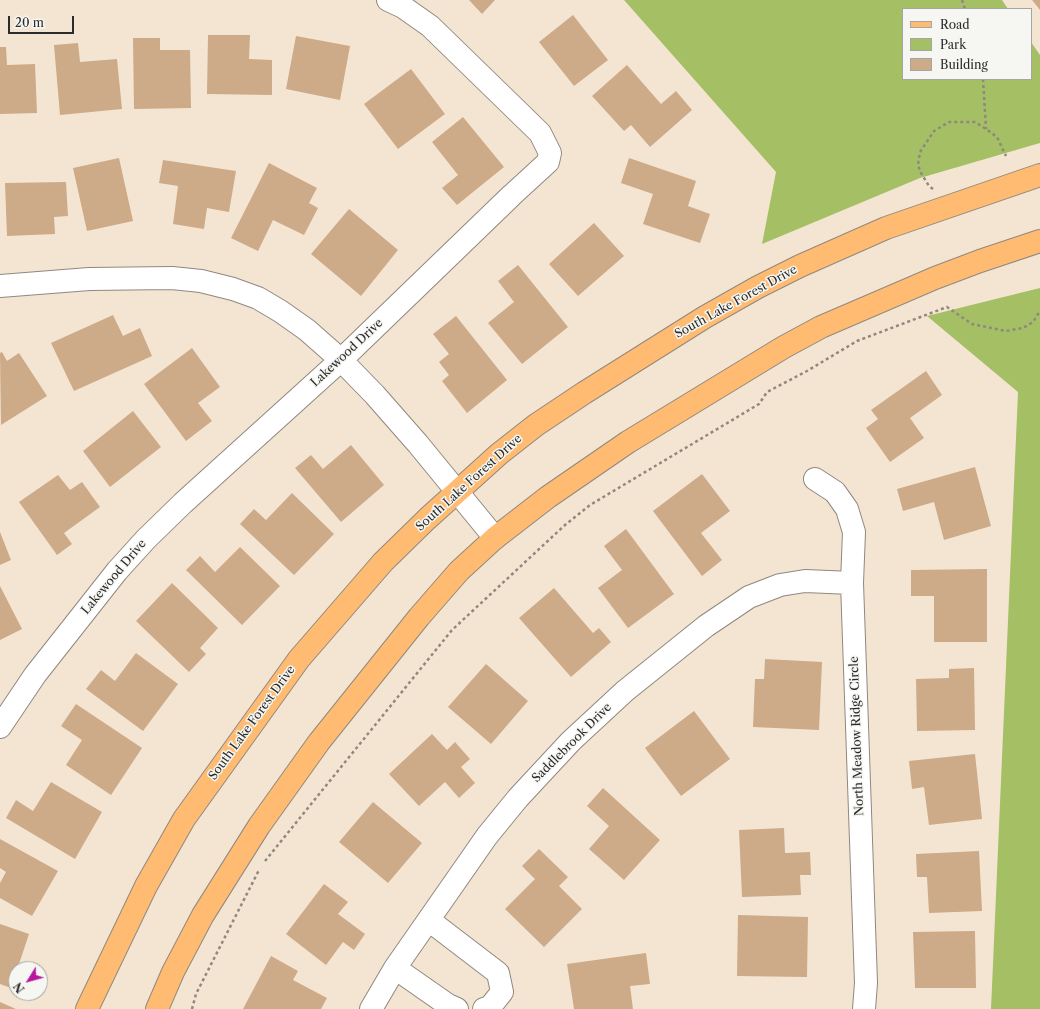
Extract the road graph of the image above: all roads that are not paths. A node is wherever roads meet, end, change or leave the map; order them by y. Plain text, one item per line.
1 (388, 0) edge
2 (1040, 175) edge
3 (1040, 241) edge
4 (0, 286) edge
5 (341, 360) junction
6 (814, 479) dead end
7 (456, 491) junction
8 (495, 538) junction
9 (852, 583) junction
10 (0, 727) edge
11 (430, 921) junction
12 (395, 968) junction
13 (87, 1009) edge
14 (157, 1009) edge
15 (371, 1009) edge
16 (457, 1009) edge
17 (484, 1009) edge
18 (864, 1009) edge

1 - 5 street, Lakewood Drive
2 - 7 main road, South Lake Forest Drive
3 - 8 main road
4 - 5 street
5 - 7 street
5 - 10 street, Lakewood Drive
6 - 9 street, North Meadow Ridge Circle
7 - 8 street
7 - 13 main road, South Lake Forest Drive
8 - 14 main road
9 - 11 street, Saddlebrook Drive
9 - 18 street, North Meadow Ridge Circle
11 - 12 street, Saddlebrook Drive
11 - 17 street
12 - 15 street, Saddlebrook Drive
12 - 16 street

